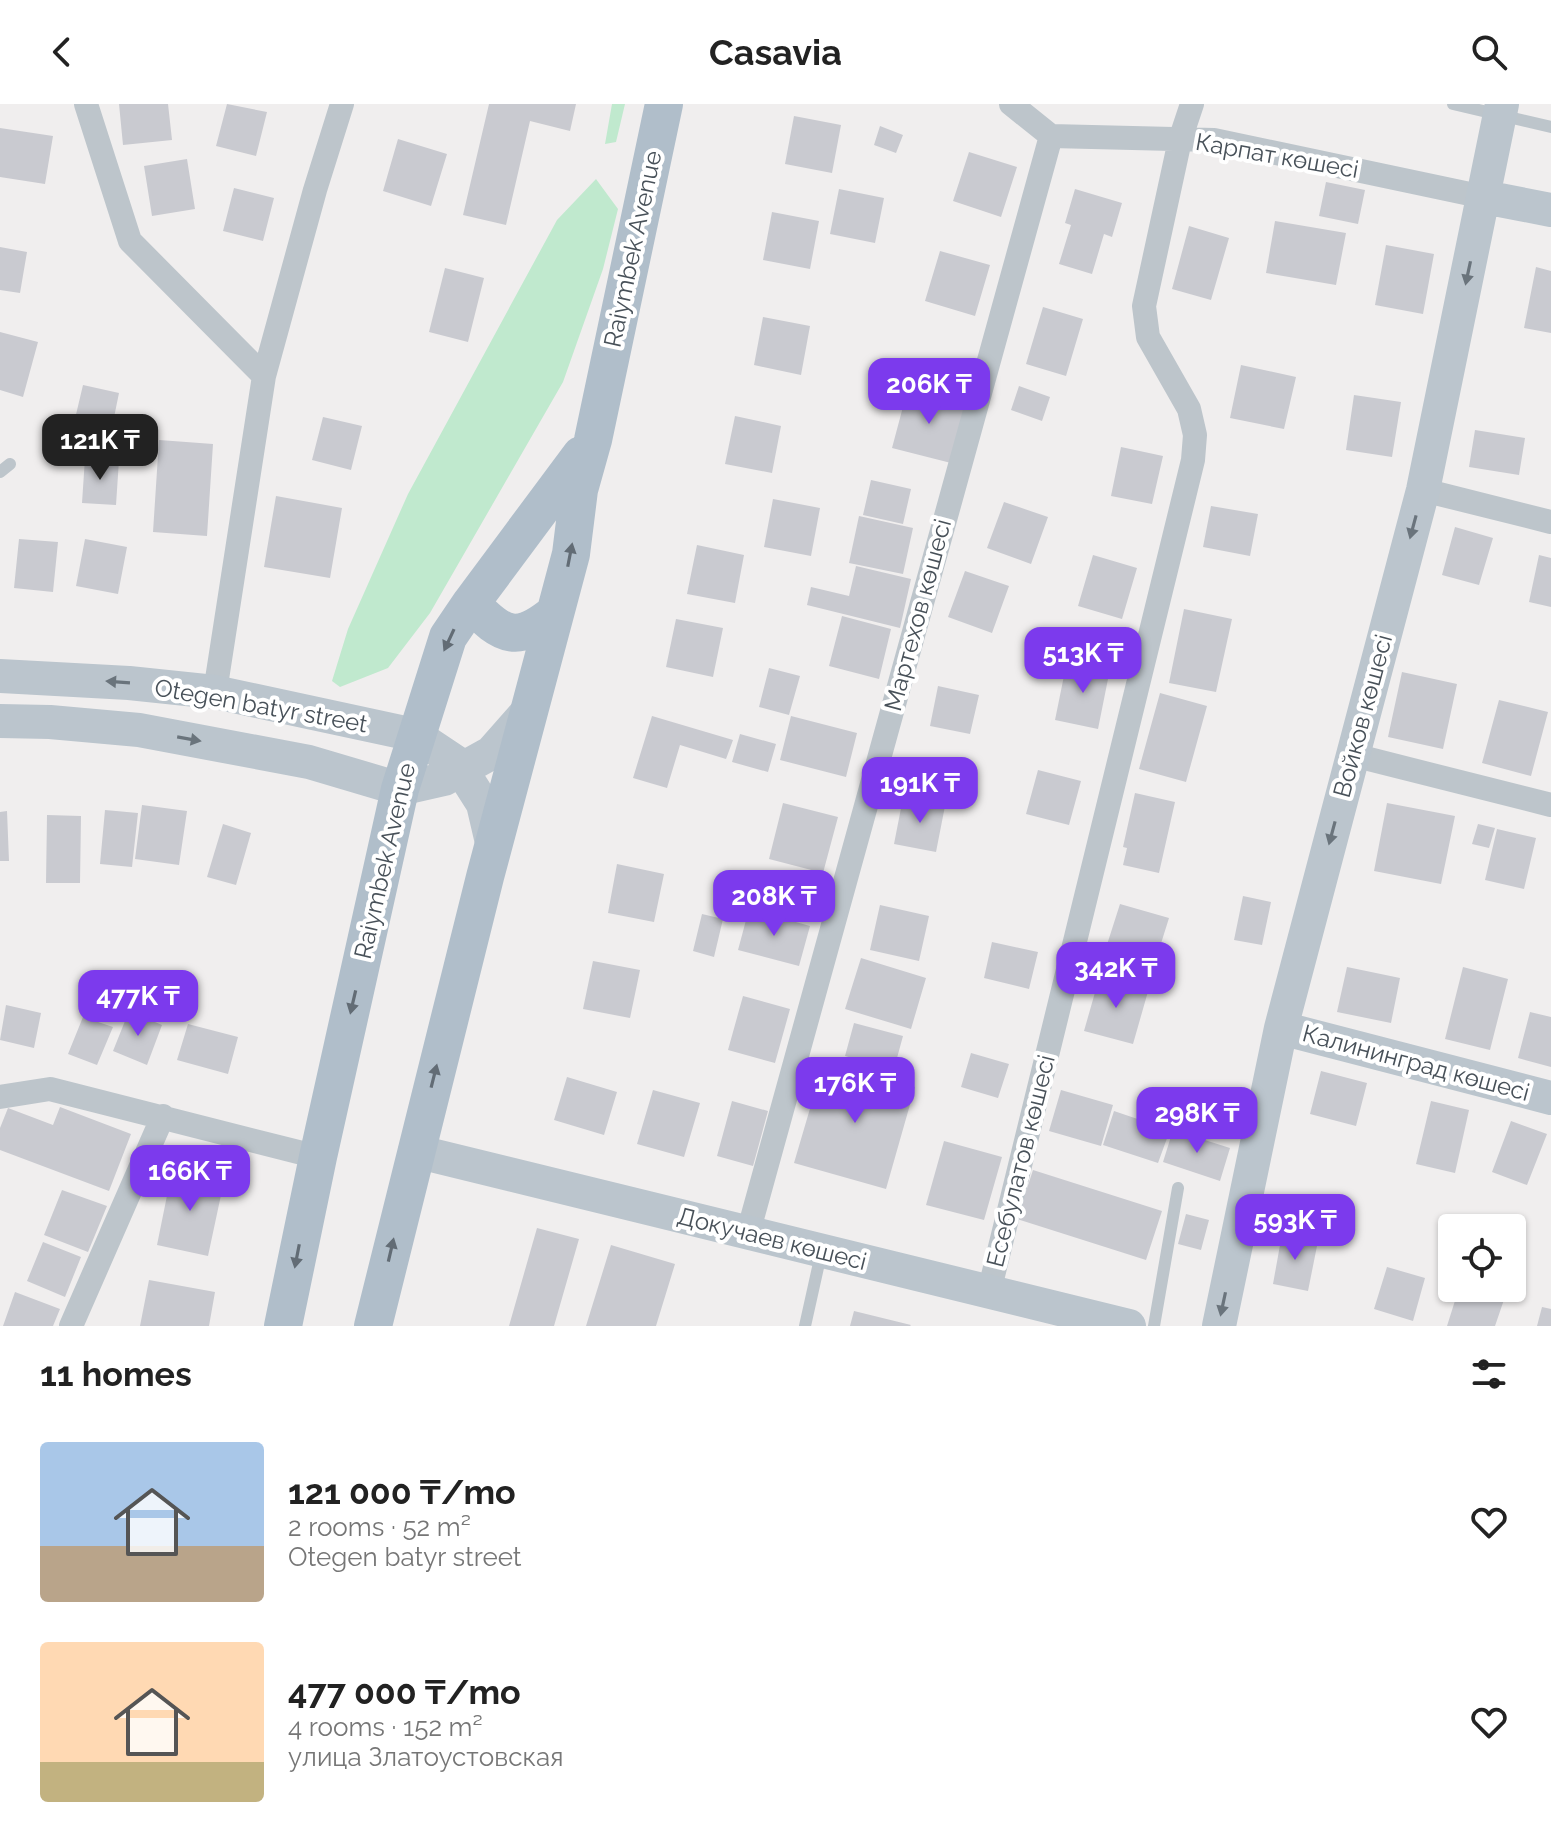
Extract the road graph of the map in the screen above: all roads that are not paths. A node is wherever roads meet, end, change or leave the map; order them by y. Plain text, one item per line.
1 (86, 104) edge
2 (342, 104) edge
3 (664, 104) edge
4 (1011, 104) edge
5 (1192, 104) edge
6 (1453, 104) edge
7 (1501, 109) edge
8 (1551, 127) edge
9 (1051, 136) junction
10 (1180, 140) junction
11 (1484, 197) junction
12 (1551, 210) edge
13 (264, 376) junction
14 (593, 440) junction
15 (1423, 490) junction
16 (1551, 522) edge
17 (471, 603) junction
18 (555, 613) junction
19 (0, 676) edge
20 (215, 692) junction
21 (529, 710) junction
22 (0, 721) edge
23 (415, 735) junction
24 (1353, 755) junction
25 (461, 770) junction
26 (400, 789) junction
27 (1551, 805) edge
28 (493, 847) junction
29 (1281, 1028) junction
30 (0, 1097) edge
31 (1551, 1098) edge
32 (163, 1116) junction
33 (415, 1151) junction
34 (318, 1157) junction
35 (1178, 1188) dead end
36 (748, 1233) junction
37 (822, 1251) junction
38 (989, 1292) junction
39 (71, 1326) edge
40 (283, 1326) edge
41 (373, 1326) edge
42 (805, 1326) edge
43 (1129, 1326) edge
44 (1154, 1326) edge
45 (1219, 1326) edge

1 - 13 street
2 - 13 street
3 - 14 main road, Raiymbek Avenue
4 - 9 street
5 - 10 street, Есебулатов көшесі
6 - 7 lane
7 - 8 lane
7 - 11 street, Войков көшесі
9 - 10 street, Карпат көшесі
9 - 36 street, Мартехов көшесі
10 - 11 street, Карпат көшесі
10 - 38 street, Есебулатов көшесі
11 - 12 street, Карпат көшесі
11 -> 15 street, Войков көшесі
13 - 20 street
14 - 17 main road, Raiymbek Avenue
18 -> 14 main road, Raiymbek Avenue
15 - 16 street
15 -> 24 street, Войков көшесі
17 - 18 main road
17 -> 23 main road, Raiymbek Avenue
18 - 21 main road, Raiymbek Avenue
20 -> 19 street, Otegen batyr street
20 - 23 street, Otegen batyr street
21 - 25 street, Otegen batyr street
21 - 28 main road, Raiymbek Avenue
22 -> 26 street, Otegen batyr street
23 - 25 street, Otegen batyr street
23 - 26 main road, Raiymbek Avenue
24 - 27 street
24 -> 29 street, Войков көшесі
25 - 26 street, Otegen batyr street
25 - 28 street, Otegen batyr street
26 -> 34 main road, Raiymbek Avenue
33 -> 28 main road, Raiymbek Avenue
29 - 31 street, Калининград көшесі
29 -> 45 street, Войков көшесі
30 - 32 street
32 - 34 street
32 - 39 street
33 - 36 street, Докучаев көшесі
41 -> 33 main road, Raiymbek Avenue
34 -> 40 main road, Raiymbek Avenue
35 - 44 lane
36 - 37 street, Докучаев көшесі
37 - 38 street, Докучаев көшесі
37 - 42 lane
38 - 43 street, Докучаев көшесі

